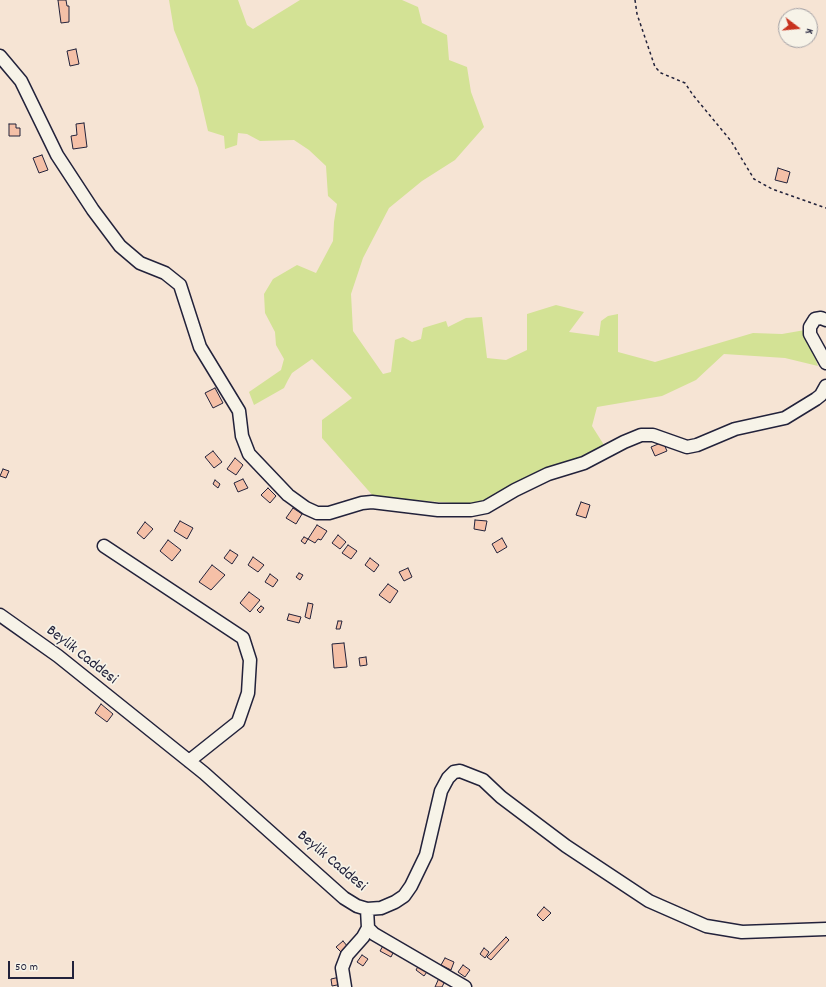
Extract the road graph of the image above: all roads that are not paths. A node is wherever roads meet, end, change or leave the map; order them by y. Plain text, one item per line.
1 (0, 56) edge
2 (826, 320) edge
3 (826, 363) edge
4 (826, 386) edge
5 (104, 546) dead end
6 (0, 615) edge
7 (189, 762) junction
8 (366, 909) junction
9 (368, 928) junction
10 (826, 930) edge
11 (345, 987) edge
12 (466, 987) edge

1 - 4 street
2 - 3 street
5 - 7 street
6 - 7 street, Beylik Caddesi
7 - 8 street, Beylik Caddesi
8 - 9 street
8 - 10 street, Beylik Caddesi
9 - 11 street
9 - 12 street

